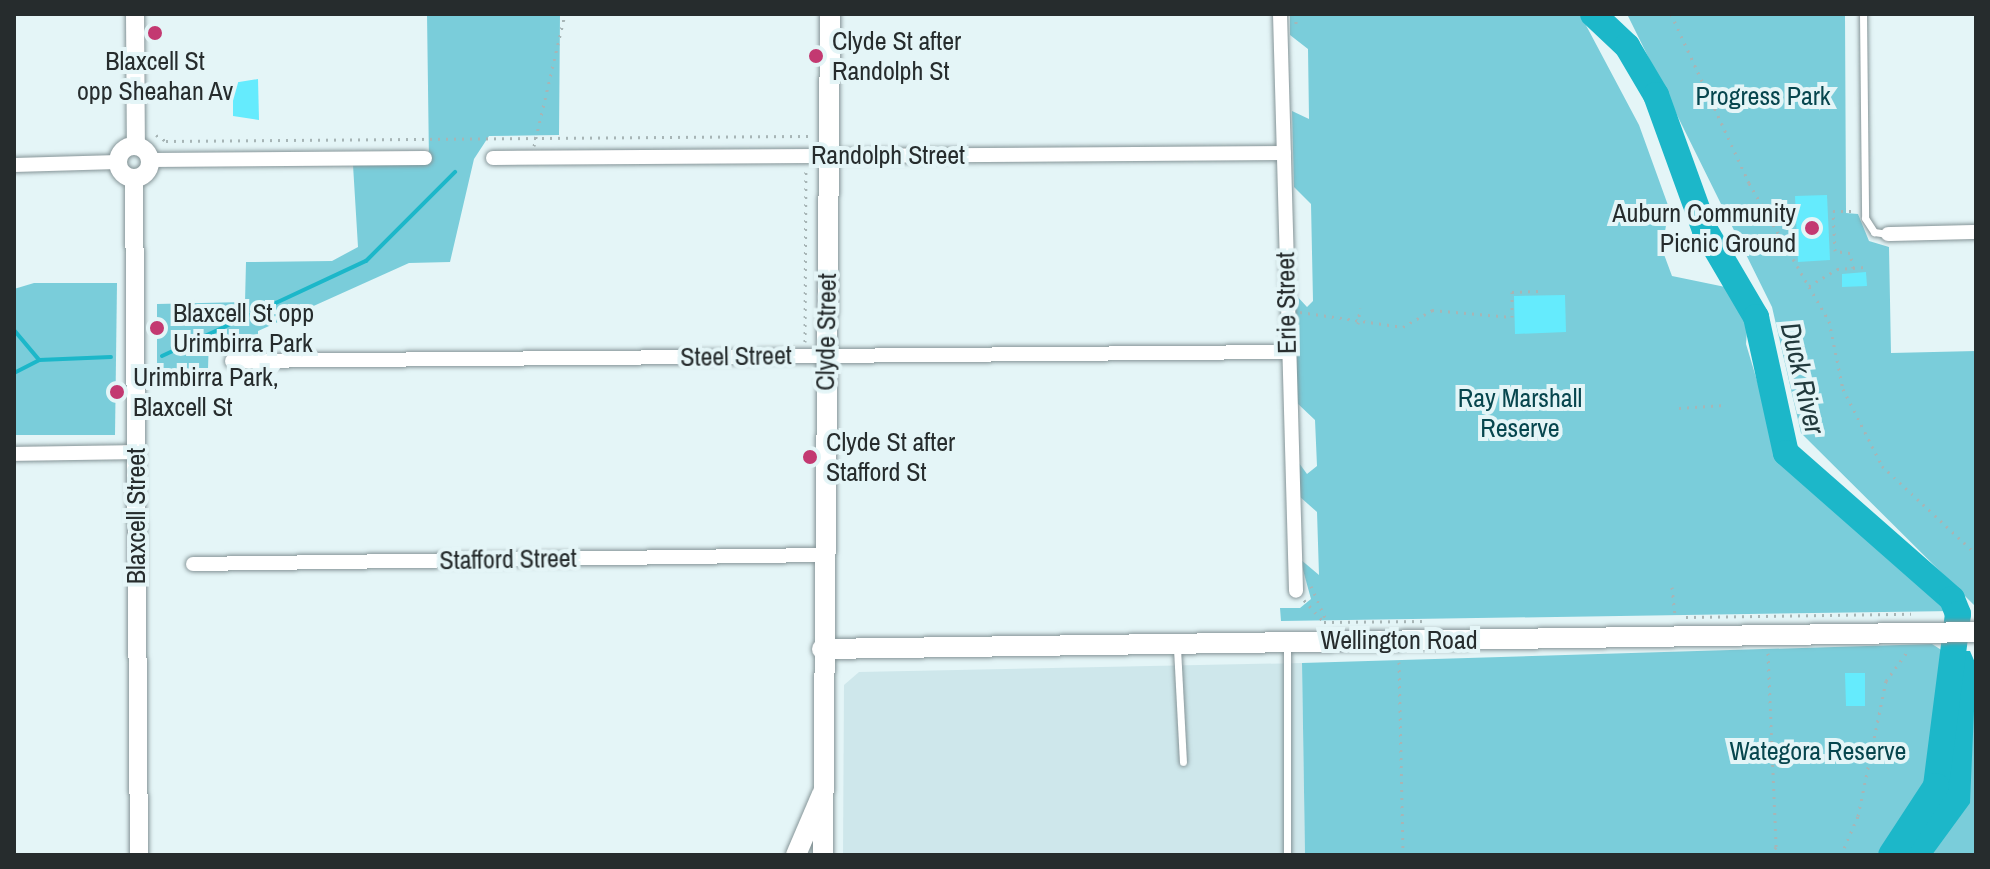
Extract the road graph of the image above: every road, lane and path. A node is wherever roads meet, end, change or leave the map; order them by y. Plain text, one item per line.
1 (135, 14) edge
2 (565, 14) edge
3 (830, 14) edge
4 (1280, 14) edge
5 (1671, 14) edge
6 (1863, 14) edge
7 (156, 135) dead end
8 (808, 136) dead end
9 (535, 138) junction
10 (136, 146) junction
11 (1284, 153) junction
12 (829, 155) junction
13 (425, 158) dead end
14 (493, 158) dead end
15 (531, 158) junction
16 (150, 160) junction
17 (118, 162) junction
18 (14, 165) edge
19 (806, 171) dead end
20 (134, 178) junction
21 (1865, 211) junction
22 (1976, 232) edge
23 (1888, 234) joint
24 (1865, 267) dead end
25 (1853, 268) junction
26 (1809, 286) junction
27 (1538, 291) dead end
28 (1360, 308) dead end
29 (1300, 312) dead end
30 (1358, 324) junction
31 (805, 346) dead end
32 (1287, 352) junction
33 (826, 356) junction
34 (232, 361) dead end
35 (1724, 405) dead end
36 (1679, 408) dead end
37 (136, 452) junction
38 (14, 454) edge
39 (1976, 554) edge
40 (823, 555) junction
41 (193, 564) dead end
42 (1309, 577) dead end
43 (1672, 587) dead end
44 (1296, 591) joint
45 (1660, 618) dead end
46 (1675, 618) junction
47 (1434, 621) dead end
48 (1327, 622) junction
49 (1920, 627) junction
50 (1976, 632) edge
51 (1765, 635) junction
52 (1287, 640) junction
53 (1177, 646) junction
54 (822, 649) junction
55 (1399, 662) dead end
56 (1183, 762) dead end
57 (822, 794) junction
58 (139, 855) edge
59 (796, 855) edge
60 (823, 855) edge
61 (1287, 855) edge
62 (1403, 855) edge
63 (1770, 855) edge
64 (1841, 855) edge

1 - 10 street
2 - 9 path
3 - 12 main road, Clyde Street
4 - 11 street, Erie Street
5 - 26 path
6 - 21 lane
7 - 9 path
8 - 9 path
9 - 15 path
10 - 16 street
10 - 17 street
11 - 12 street, Randolph Street
11 - 32 street, Erie Street
12 - 15 street, Randolph Street
12 - 33 main road, Clyde Street
13 - 16 street
14 - 15 street, Randolph Street
16 - 20 street
17 - 18 street
17 - 20 street
19 - 31 path
20 - 37 street, Blaxcell Street
21 - 23 lane
21 - 25 path
22 - 23 street
24 - 25 path
25 - 26 path
26 - 39 path
27 - 30 path
28 - 30 path
29 - 30 path
32 - 33 street, Steel Street
32 - 44 street, Erie Street
33 - 34 street, Steel Street
33 - 40 main road, Clyde Street
35 - 36 path
37 - 38 street
37 - 58 street, Blaxcell Street
40 - 41 street, Stafford Street
40 - 54 main road, Clyde Street
42 - 48 path
43 - 46 path
44 - 48 path
45 - 46 path
46 - 49 path
47 - 48 path
49 - 50 main road, Wellington Road
49 - 51 main road, Wellington Road
49 - 64 path
51 - 52 main road, Wellington Road
51 - 63 path
52 - 53 main road, Wellington Road
52 - 61 lane
53 - 54 main road, Wellington Road
53 - 56 lane
54 - 57 main road, Clyde Street
55 - 62 path
57 - 59 main road, Clyde Street
57 - 60 main road, Clyde Street

